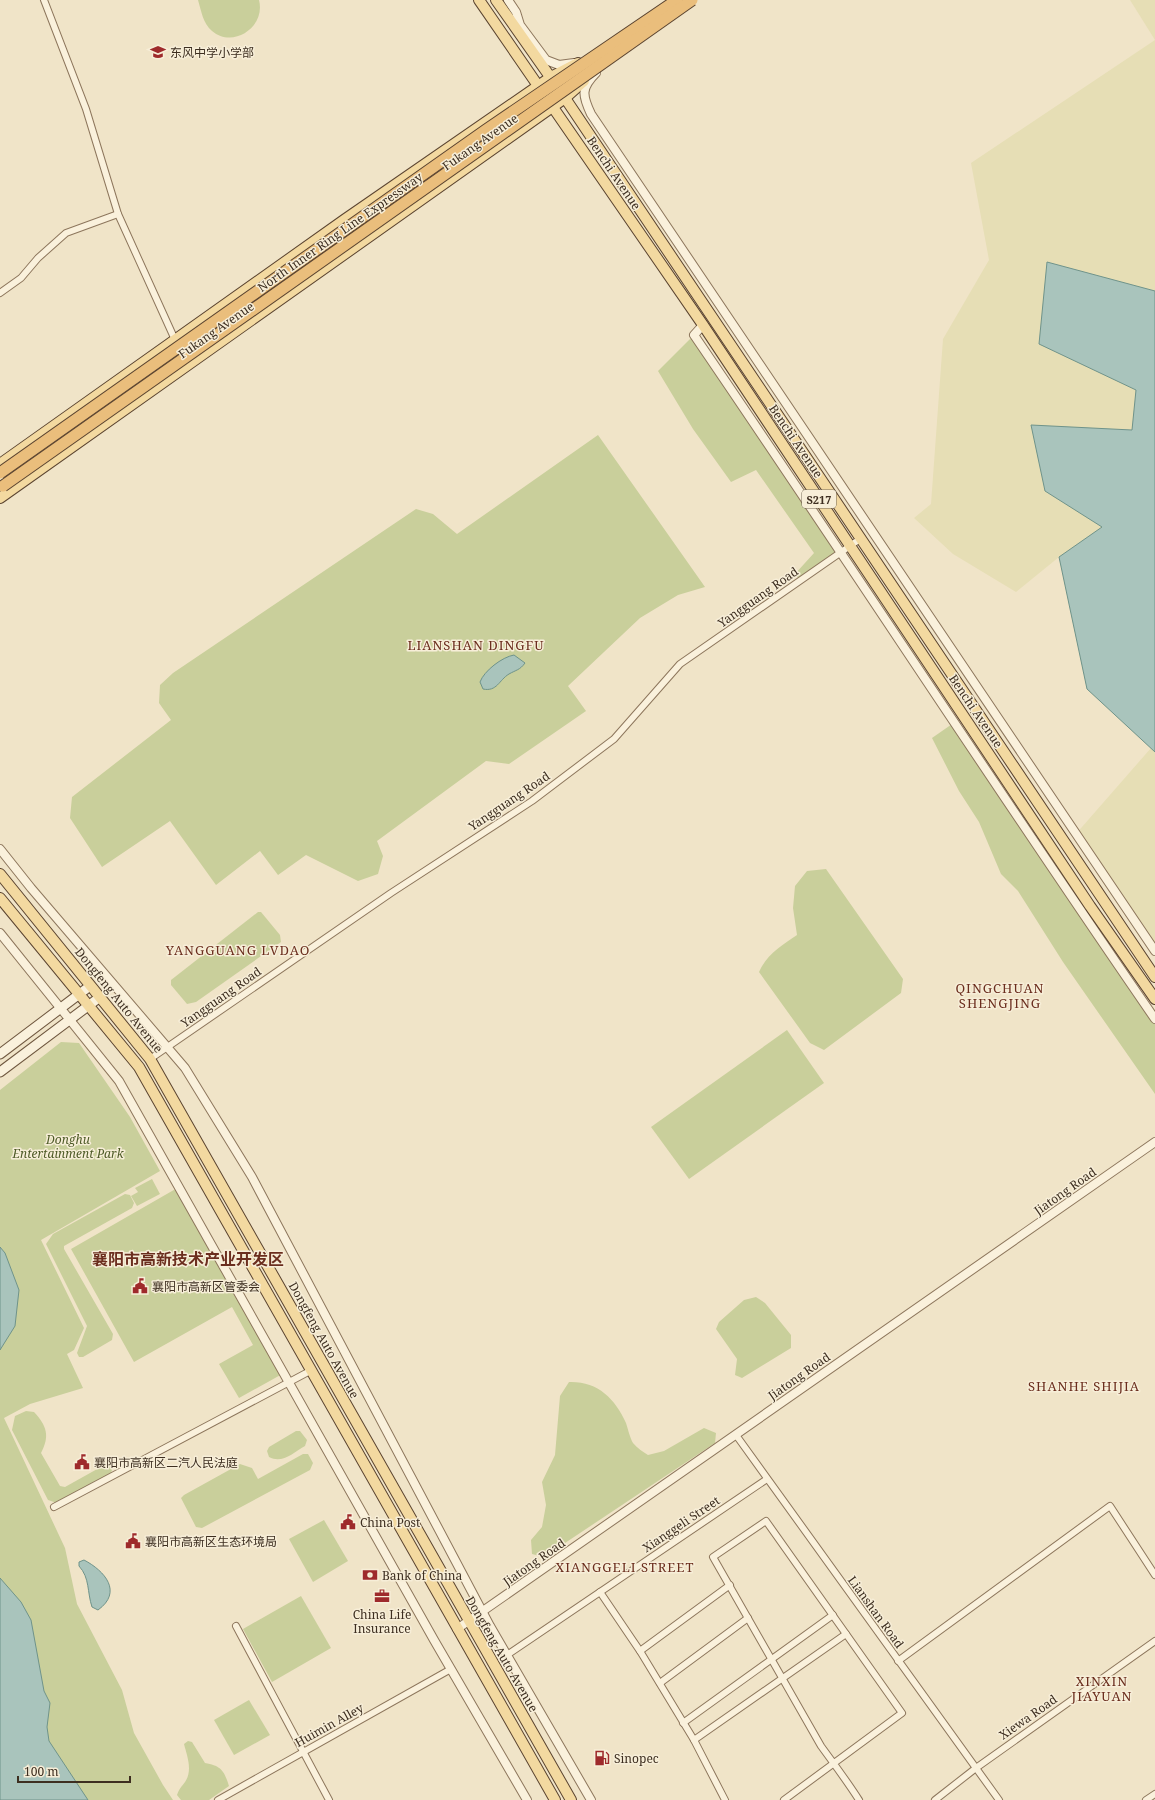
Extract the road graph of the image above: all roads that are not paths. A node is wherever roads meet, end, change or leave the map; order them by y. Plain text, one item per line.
1 (44, 0) edge
2 (479, 0) edge
3 (496, 0) edge
4 (508, 0) edge
5 (668, 0) edge
6 (677, 0) edge
7 (692, 0) edge
8 (699, 0) edge
9 (579, 62) junction
10 (596, 73) junction
11 (551, 77) junction
12 (539, 86) junction
13 (565, 98) junction
14 (553, 106) junction
15 (118, 214) junction
16 (0, 293) edge
17 (703, 325) junction
18 (175, 341) junction
19 (191, 363) junction
20 (808, 436) junction
21 (797, 444) junction
22 (0, 464) edge
23 (0, 473) edge
24 (3, 486) dead end
25 (0, 498) edge
26 (860, 539) junction
27 (850, 545) junction
28 (841, 552) junction
29 (0, 849) edge
30 (0, 874) edge
31 (0, 898) edge
32 (0, 934) edge
33 (1155, 951) edge
34 (1155, 977) edge
35 (90, 986) junction
36 (80, 994) junction
37 (100, 997) junction
38 (1155, 999) edge
39 (89, 1006) junction
40 (61, 1008) junction
41 (1155, 1019) edge
42 (70, 1020) junction
43 (167, 1048) junction
44 (0, 1054) edge
45 (150, 1059) junction
46 (0, 1072) edge
47 (1155, 1142) edge
48 (310, 1371) junction
49 (289, 1382) junction
50 (736, 1436) junction
51 (767, 1479) junction
52 (54, 1507) dead end
53 (1155, 1575) edge
54 (730, 1585) junction
55 (600, 1592) junction
56 (483, 1612) junction
57 (833, 1615) junction
58 (748, 1618) junction
59 (469, 1622) junction
60 (236, 1626) dead end
61 (457, 1629) junction
62 (846, 1634) junction
63 (1155, 1641) edge
64 (640, 1651) junction
65 (507, 1655) junction
66 (772, 1659) junction
67 (898, 1661) junction
68 (451, 1669) junction
69 (783, 1678) junction
70 (660, 1683) junction
71 (683, 1723) junction
72 (694, 1740) junction
73 (303, 1752) junction
74 (833, 1764) junction
75 (976, 1768) junction
76 (1155, 1794) edge
77 (218, 1800) edge
78 (329, 1800) edge
79 (527, 1800) edge
80 (555, 1800) edge
81 (571, 1800) edge
82 (591, 1800) edge
83 (725, 1800) edge
84 (784, 1800) edge
85 (859, 1800) edge
86 (935, 1800) edge
87 (999, 1800) edge
88 (1146, 1800) edge

1 - 15 street
2 - 12 main road, Benchi Avenue / S217
3 - 11 main road, Benchi Avenue / S217
4 - 9 street
5 - 9 main road, Fukang Avenue
6 - 23 highway, North Inner Ring Line Expressway, bridge
7 - 24 highway, North Inner Ring Line Expressway, bridge
8 - 10 main road, Fukang Avenue
9 - 11 main road, Fukang Avenue
10 - 13 main road, Fukang Avenue
10 - 20 street
11 - 12 main road, Fukang Avenue
11 - 13 main road, Benchi Avenue / S217
12 - 14 main road, Benchi Avenue / S217
12 - 18 main road, Fukang Avenue
13 - 14 main road, Fukang Avenue
13 - 21 main road, Benchi Avenue / S217
14 - 17 main road, Benchi Avenue / S217
14 - 19 main road, Fukang Avenue
15 - 16 street
15 - 18 street
17 - 27 main road, Benchi Avenue / S217
17 - 28 street
18 - 19 street
18 - 22 main road, Fukang Avenue
19 - 25 main road, Fukang Avenue
20 - 21 street
20 - 33 street
21 - 26 main road, Benchi Avenue / S217
26 - 27 street, Yangguang Road
26 - 34 main road, Benchi Avenue / S217
27 - 28 street, Yangguang Road
27 - 38 main road, Benchi Avenue / S217
28 - 41 street
28 - 43 street, Yangguang Road
29 - 43 street
30 - 35 main road, Dongfeng Auto Avenue
31 - 36 main road
32 - 40 street
35 - 36 main road
35 - 37 main road, Dongfeng Auto Avenue
36 - 39 main road
36 - 40 main road
37 - 39 main road
37 - 45 main road, Dongfeng Auto Avenue
39 - 42 main road
39 - 48 main road
40 - 42 street
40 - 44 main road
42 - 46 main road
42 - 49 street
43 - 45 street, Yangguang Road
43 - 56 street
45 - 59 main road, Dongfeng Auto Avenue
47 - 50 street, Jiatong Road
48 - 49 street
48 - 61 main road
49 - 52 street
49 - 68 street
50 - 51 street, Lianshan Road
50 - 56 street, Jiatong Road
51 - 55 street, Xianggeli Street
51 - 67 street, Lianshan Road
53 - 67 street
54 - 57 street
54 - 58 street
54 - 64 street
55 - 64 street
55 - 65 street, Xianggeli Street
56 - 59 street, Jiatong Road
56 - 65 street
57 - 62 street
57 - 66 street
58 - 66 street
58 - 70 street
59 - 61 street, Jiatong Road
59 - 81 main road, Dongfeng Auto Avenue
60 - 73 street
61 - 80 main road
62 - 69 street
62 - 74 street
63 - 75 street, Xiewa Road
64 - 70 street
65 - 82 street
66 - 69 street
66 - 71 street
67 - 75 street, Lianshan Road
68 - 73 street, Huimin Alley
68 - 79 street
69 - 72 street
69 - 74 street
70 - 71 street
71 - 72 street
72 - 83 street
73 - 77 street, Huimin Alley
73 - 78 street
74 - 84 street
74 - 85 street
75 - 86 street, Xiewa Road
75 - 87 street, Lianshan Road
76 - 88 street

